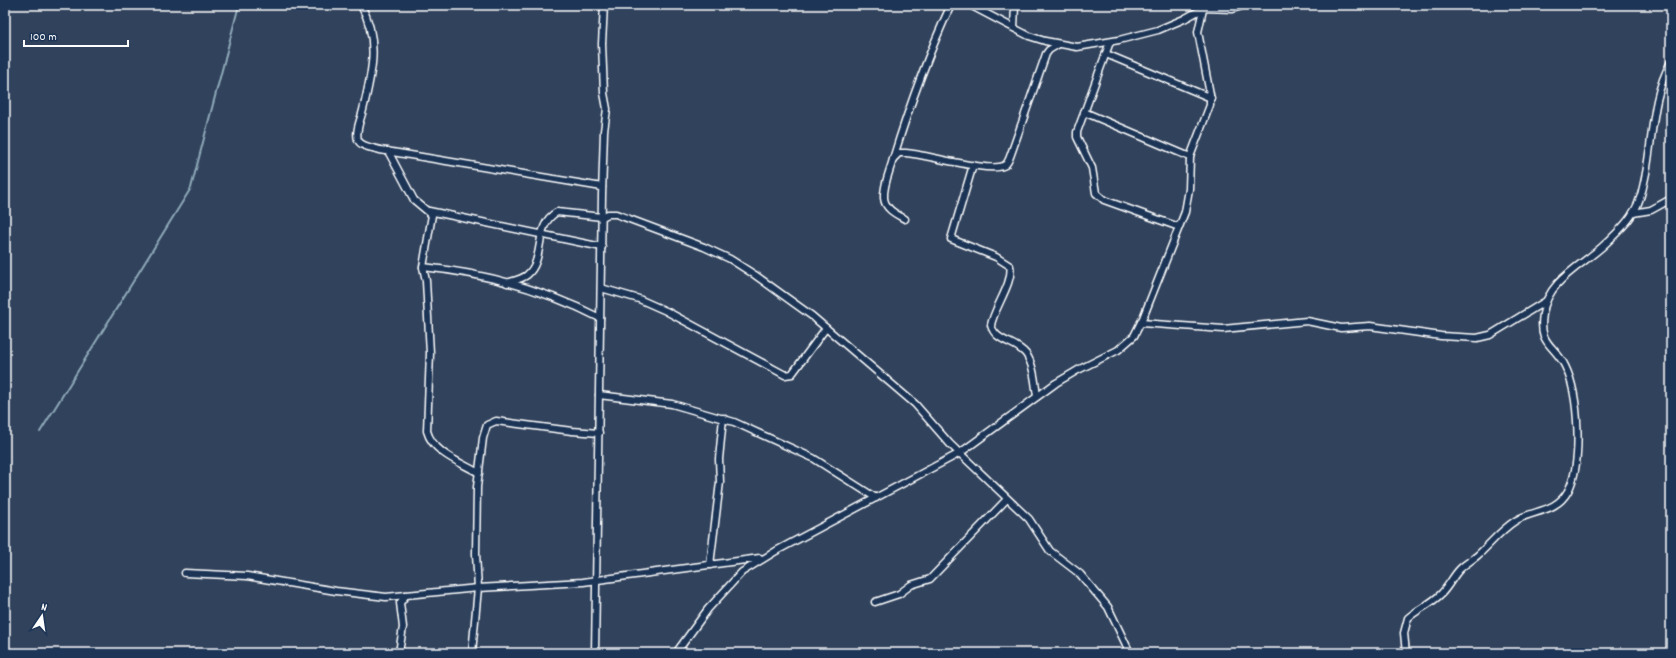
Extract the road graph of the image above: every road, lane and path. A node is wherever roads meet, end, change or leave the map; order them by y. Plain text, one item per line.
1 (361, 5) edge
2 (604, 5) edge
3 (952, 5) edge
4 (970, 5) edge
5 (1015, 5) edge
6 (1246, 5) edge
7 (1204, 6) edge
8 (1014, 28) junction
9 (1110, 42) junction
10 (1059, 44) junction
11 (1106, 54) junction
12 (1671, 62) edge
13 (1211, 98) junction
14 (1084, 112) junction
15 (388, 151) junction
16 (1190, 157) junction
17 (894, 158) junction
18 (973, 165) junction
19 (602, 187) junction
20 (1671, 199) edge
21 (429, 211) junction
22 (1633, 213) junction
23 (602, 217) junction
24 (905, 219) dead end
25 (1179, 227) junction
26 (542, 235) junction
27 (602, 248) junction
28 (423, 267) junction
29 (507, 283) junction
30 (601, 288) junction
31 (1546, 301) junction
32 (600, 318) junction
33 (1141, 323) junction
34 (826, 328) junction
35 (599, 395) junction
36 (1037, 396) junction
37 (722, 418) junction
38 (599, 433) junction
39 (960, 453) junction
40 (479, 473) junction
41 (876, 498) junction
42 (1007, 499) junction
43 (766, 557) junction
44 (710, 565) junction
45 (185, 573) dead end
46 (597, 579) junction
47 (478, 588) junction
48 (406, 595) junction
49 (876, 602) dead end
50 (398, 653) edge
51 (472, 653) edge
52 (595, 653) edge
53 (676, 653) edge
54 (1130, 653) edge
55 (1406, 653) edge

1 - 15 street
2 - 19 street
3 - 17 street
4 - 8 street
5 - 8 street
6 - 7 street
7 - 9 street
7 - 13 street
8 - 10 street
9 - 10 street
9 - 11 street
10 - 18 street
11 - 13 street
11 - 14 street
12 - 22 street
13 - 16 street
14 - 16 street
14 - 25 street
15 - 19 street
15 - 21 street
16 - 25 street
17 - 18 street
17 - 24 street
18 - 36 street
19 - 23 street
20 - 22 street
21 - 26 street
21 - 28 street
22 - 31 street
23 - 26 street
23 - 27 street
23 - 34 street
25 - 33 street
26 - 27 street
26 - 29 street
27 - 30 street
28 - 29 street
28 - 40 street
29 - 32 street
30 - 32 street
30 - 34 street
31 - 33 street
31 - 55 street
32 - 35 street
33 - 36 street
34 - 39 street
35 - 37 street
35 - 38 street
36 - 39 street
37 - 41 street
37 - 44 street
38 - 40 street
38 - 46 street
39 - 41 street
39 - 42 street
40 - 47 street
41 - 43 street
42 - 49 street
42 - 54 street
43 - 44 street
43 - 53 street
44 - 46 street
45 - 48 street
46 - 47 street
46 - 52 street
47 - 48 street
47 - 51 street
48 - 50 street

